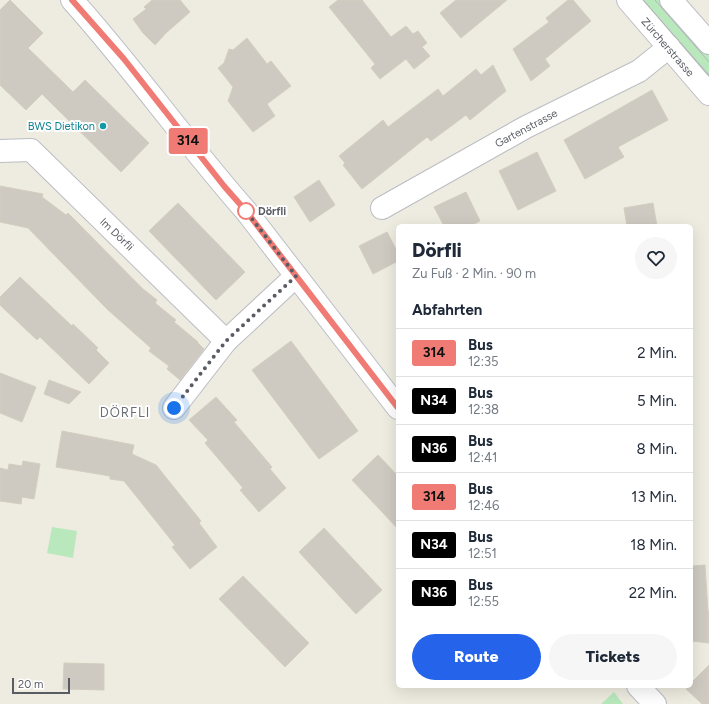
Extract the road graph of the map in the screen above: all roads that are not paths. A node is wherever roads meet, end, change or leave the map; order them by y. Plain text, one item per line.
1 (72, 0) edge
2 (628, 0) edge
3 (671, 0) edge
4 (709, 43) edge
5 (669, 46) junction
6 (709, 94) edge
7 (0, 152) edge
8 (382, 208) dead end
9 (296, 276) junction
10 (226, 341) junction
11 (396, 405) edge
12 (174, 408) dead end
13 (640, 688) edge
14 (655, 704) edge

1 - 9 street
2 - 5 street, Zürcherstrasse
3 - 4 street
5 - 6 street, Zürcherstrasse
5 - 8 street, Gartenstrasse
7 - 10 street, Im Dörfli
9 - 10 street
9 - 11 street
10 - 12 street
13 - 14 street

